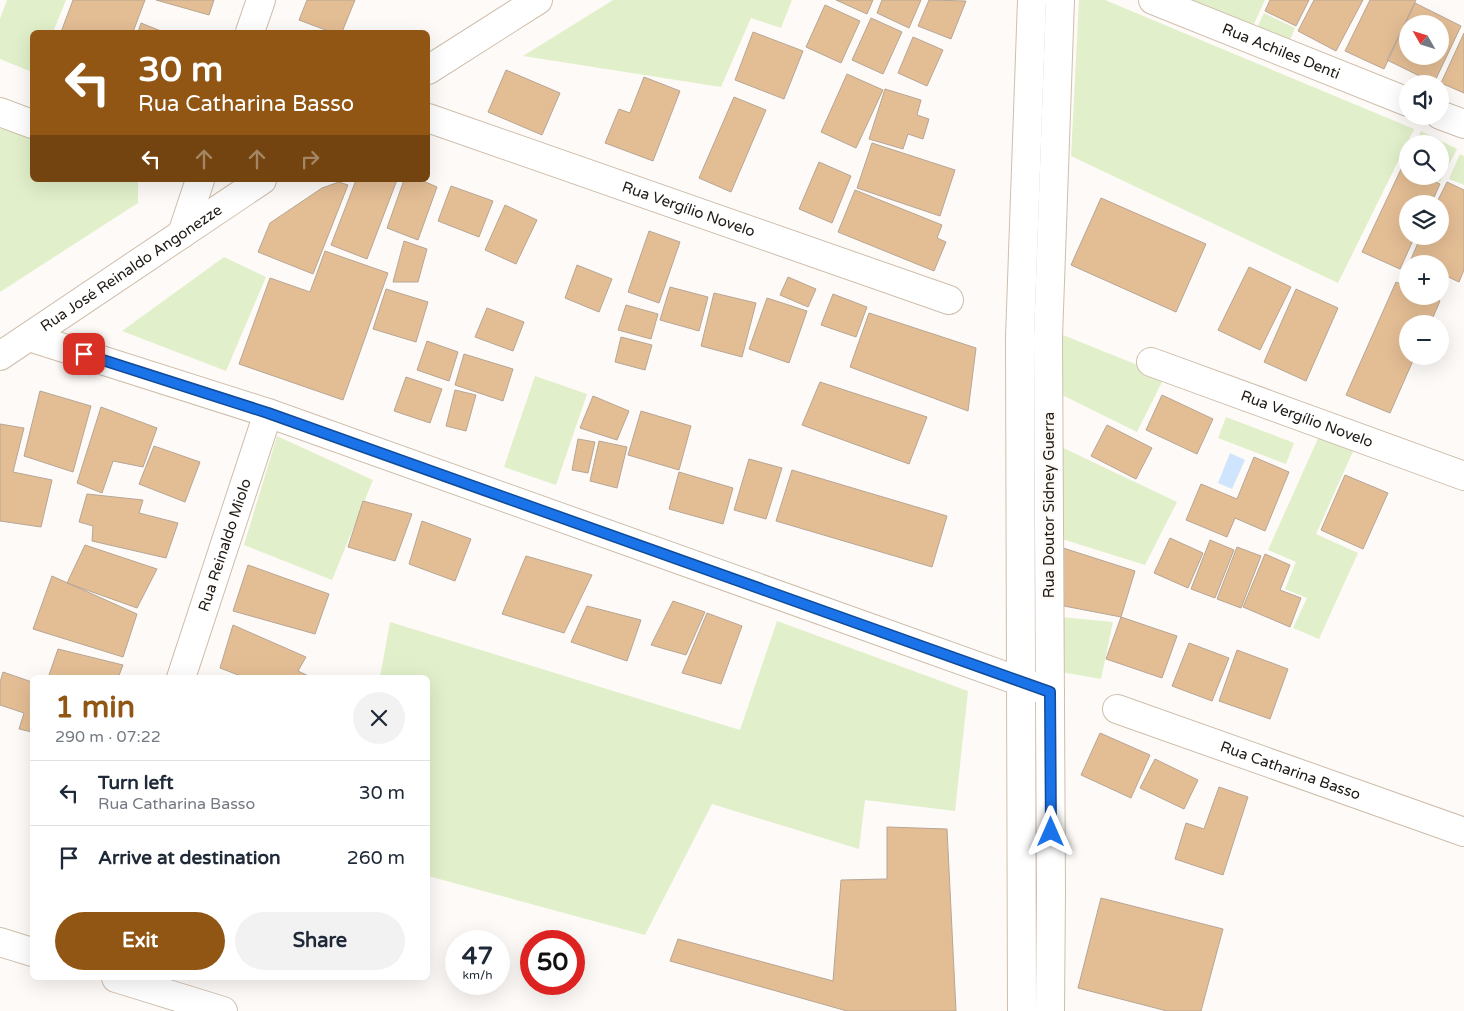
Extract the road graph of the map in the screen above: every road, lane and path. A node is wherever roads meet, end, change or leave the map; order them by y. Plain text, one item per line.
1 (261, 0) edge
2 (538, 0) edge
3 (1032, 0) edge
4 (1060, 0) edge
5 (1153, 0) edge
6 (251, 30) edge
7 (430, 69) edge
8 (1399, 98) edge
9 (0, 112) edge
10 (1449, 118) edge
11 (430, 119) edge
12 (30, 123) edge
13 (1464, 124) edge
14 (197, 182) edge
15 (259, 182) edge
16 (182, 234) junction
17 (949, 300) dead end
18 (29, 337) junction
19 (0, 356) edge
20 (1150, 362) dead end
21 (268, 413) junction
22 (1464, 476) edge
23 (182, 675) edge
24 (1022, 682) junction
25 (1050, 692) junction
26 (1117, 709) dead end
27 (1464, 832) edge
28 (0, 942) edge
29 (30, 951) edge
30 (122, 980) edge
31 (223, 1011) edge
32 (1022, 1011) edge
33 (1050, 1011) edge

1 - 6 street
2 - 7 street
3 - 24 street, Rua Doutor Sidney Guerra
4 - 25 street, Rua Doutor Sidney Guerra
5 - 8 street, Rua Achiles Denti
9 - 12 street
10 - 13 street
11 - 17 street, Rua Vergílio Novelo
14 - 16 street
15 - 16 street, Rua José Reinaldo Angonezze
16 - 18 street, Rua José Reinaldo Angonezze
18 - 19 street, Rua José Reinaldo Angonezze
18 - 21 street
20 - 22 street, Rua Vergílio Novelo
21 - 23 street, Rua Reinaldo Miolo
21 - 24 street
24 - 25 street
24 - 32 street, Rua Doutor Sidney Guerra
25 - 33 street, Rua Doutor Sidney Guerra
26 - 27 street, Rua Catharina Basso
28 - 29 street
30 - 31 street

